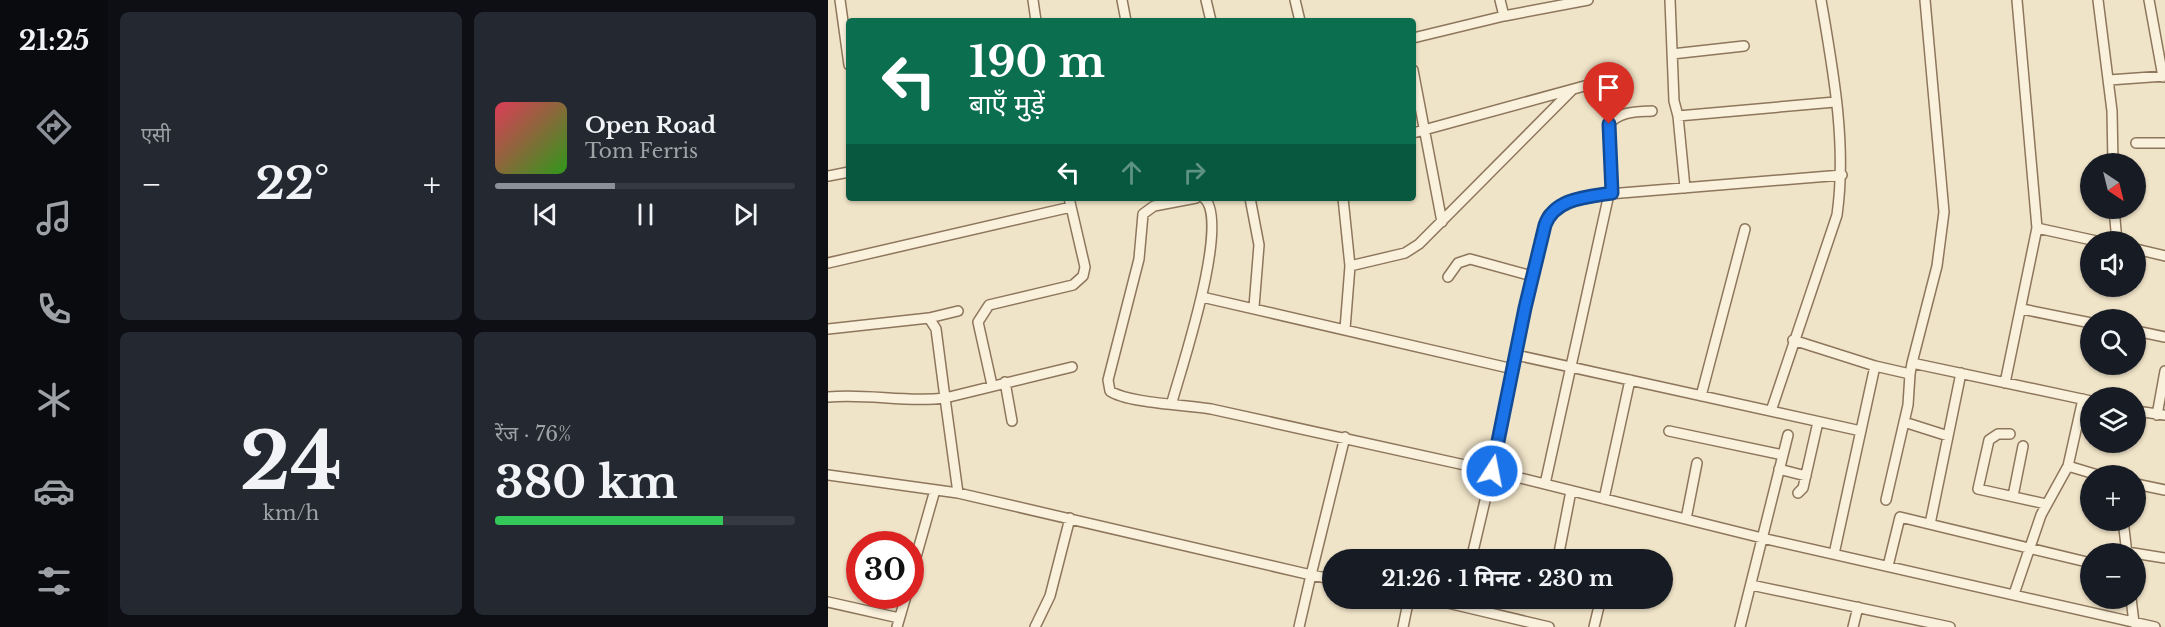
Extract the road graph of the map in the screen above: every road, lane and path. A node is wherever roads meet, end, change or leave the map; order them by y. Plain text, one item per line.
1 (840, 0) edge
2 (1033, 0) edge
3 (1122, 0) edge
4 (1206, 0) edge
5 (1295, 0) edge
6 (1500, 0) edge
7 (1588, 0) edge
8 (1670, 0) edge
9 (1821, 0) edge
10 (1925, 0) edge
11 (2017, 0) edge
12 (2098, 0) edge
13 (2149, 0) edge
14 (1504, 16) junction
15 (1036, 18) edge
16 (1125, 18) edge
17 (1210, 18) edge
18 (1299, 18) edge
19 (1416, 37) edge
20 (846, 43) edge
21 (1744, 46) dead end
22 (1672, 54) junction
23 (2164, 77) edge
24 (1610, 79) dead end
25 (2109, 80) junction
26 (1416, 85) edge
27 (1572, 90) junction
28 (1835, 102) junction
29 (1652, 111) dead end
30 (1678, 116) junction
31 (1425, 130) junction
32 (1416, 132) edge
33 (2136, 143) dead end
34 (2165, 143) edge
35 (2113, 153) edge
36 (846, 173) edge
37 (1842, 175) junction
38 (828, 176) edge
39 (1685, 188) junction
40 (1611, 194) junction
41 (1180, 201) edge
42 (1207, 201) edge
43 (1251, 201) edge
44 (1343, 201) edge
45 (1070, 202) edge
46 (1443, 222) junction
47 (2037, 228) junction
48 (1745, 229) dead end
49 (2080, 237) edge
50 (2146, 251) edge
51 (2165, 256) edge
52 (828, 263) edge
53 (1350, 266) junction
54 (1532, 276) junction
55 (1448, 277) dead end
56 (1202, 297) junction
57 (1254, 307) junction
58 (2022, 309) junction
59 (958, 311) dead end
60 (929, 318) junction
61 (2080, 320) edge
62 (828, 329) edge
63 (1345, 329) junction
64 (2146, 333) edge
65 (2165, 337) edge
66 (1793, 340) junction
67 (1515, 355) junction
68 (1912, 363) junction
69 (1571, 366) junction
70 (1875, 366) junction
71 (1072, 367) dead end
72 (1513, 369) junction
73 (2165, 371) edge
74 (1910, 374) junction
75 (1961, 374) junction
76 (1630, 380) junction
77 (1005, 382) junction
78 (2005, 383) junction
79 (992, 385) junction
80 (1701, 396) junction
81 (828, 397) edge
82 (945, 398) junction
83 (2080, 399) edge
84 (1172, 402) junction
85 (1771, 411) junction
86 (2146, 413) edge
87 (2161, 415) edge
88 (1012, 421) dead end
89 (1818, 422) junction
90 (1904, 422) junction
91 (2080, 424) edge
92 (1669, 431) dead end
93 (1861, 431) junction
94 (2010, 434) dead end
95 (1788, 435) dead end
96 (1948, 436) junction
97 (1345, 437) junction
98 (2023, 446) dead end
99 (1783, 455) junction
100 (1697, 463) dead end
101 (2068, 466) junction
102 (1779, 469) junction
103 (2080, 470) edge
104 (1492, 471) junction
105 (828, 475) edge
106 (1806, 476) junction
107 (1545, 484) junction
108 (2146, 486) edge
109 (935, 490) junction
110 (1571, 490) junction
111 (2165, 490) edge
112 (958, 493) junction
113 (1798, 493) dead end
114 (2013, 496) junction
115 (1604, 498) junction
116 (1886, 500) dead end
117 (2046, 504) junction
118 (1070, 518) junction
119 (1686, 519) junction
120 (1930, 524) junction
121 (923, 531) edge
122 (1762, 538) junction
123 (2030, 548) junction
124 (1474, 549) edge
125 (1560, 549) edge
126 (1834, 554) junction
127 (2146, 556) edge
128 (2165, 558) edge
129 (2080, 560) edge
130 (1888, 566) junction
131 (1311, 575) junction
132 (1322, 577) edge
133 (1750, 585) junction
134 (2014, 594) junction
135 (828, 602) edge
136 (1858, 608) junction
137 (1407, 609) edge
138 (1488, 609) edge
139 (1598, 609) edge
140 (2133, 609) edge
141 (898, 623) edge
142 (2134, 623) junction
143 (1922, 624) edge
144 (1035, 627) edge
145 (1299, 627) edge
146 (1403, 627) edge
147 (1549, 627) edge
148 (1594, 627) edge
149 (1740, 627) edge
150 (1853, 627) edge
151 (1950, 627) edge
152 (2155, 627) edge

1 - 20 street
2 - 15 street
3 - 16 street
4 - 17 street
5 - 18 street
6 - 14 street
7 - 14 street
8 - 22 street
9 - 28 street
10 - 68 street
11 - 47 street
12 - 25 street
13 - 23 street
14 - 19 street
21 - 22 street
22 - 30 street
23 - 25 street
24 - 27 street
25 - 35 street
26 - 31 street
27 - 31 street
27 - 46 street
28 - 30 street
28 - 37 street
29 - 40 street
30 - 39 street
31 - 32 street
31 - 46 street
33 - 34 street
36 - 38 street
37 - 39 street
37 - 66 street
39 - 40 street
40 - 54 street
40 - 69 street
41 - 84 street
42 - 56 street
43 - 57 street
44 - 53 street
45 - 52 street
45 - 79 street
46 - 53 street
47 - 49 street
47 - 58 street
48 - 80 street
50 - 51 street
53 - 63 street
54 - 55 street
54 - 67 street
56 - 57 street
56 - 84 street
57 - 63 street
58 - 61 street
58 - 78 street
59 - 60 street
60 - 62 street
60 - 82 street
63 - 72 street
64 - 65 street
66 - 70 street
66 - 85 street
67 - 69 street
67 - 72 street
68 - 74 street
68 - 75 street
69 - 76 street
69 - 107 street
70 - 74 street
70 - 93 street
71 - 77 street
72 - 104 street
73 - 87 street
74 - 90 street
75 - 78 street
75 - 96 street
76 - 80 street
76 - 115 street
77 - 79 street
77 - 88 street
78 - 83 street
79 - 82 street
80 - 85 street
81 - 82 street
82 - 112 street
84 - 97 street
85 - 89 street
86 - 87 street
89 - 93 street
89 - 106 street
90 - 96 street
90 - 116 street
91 - 101 street
92 - 99 street
93 - 126 street
94 - 114 street
95 - 99 street
96 - 120 street
97 - 104 street
97 - 131 street
98 - 114 street
99 - 102 street
100 - 119 street
101 - 103 street
101 - 117 street
102 - 106 street
102 - 122 street
104 - 107 street
104 - 124 street
105 - 109 street
106 - 113 street
107 - 110 street
108 - 111 street
109 - 112 street
109 - 121 street
110 - 115 street
110 - 125 street
112 - 118 street
114 - 117 street
115 - 119 street
117 - 123 street
118 - 131 street
118 - 144 street
119 - 122 street
120 - 123 street
120 - 130 street
122 - 126 street
122 - 133 street
123 - 129 street
123 - 134 street
126 - 130 street
127 - 128 street
130 - 134 street
131 - 132 street
131 - 145 street
133 - 136 street
133 - 149 street
134 - 142 street
135 - 141 street
136 - 143 street
136 - 150 street
137 - 146 street
138 - 147 street
139 - 148 street
140 - 142 street
142 - 152 street
143 - 151 street

